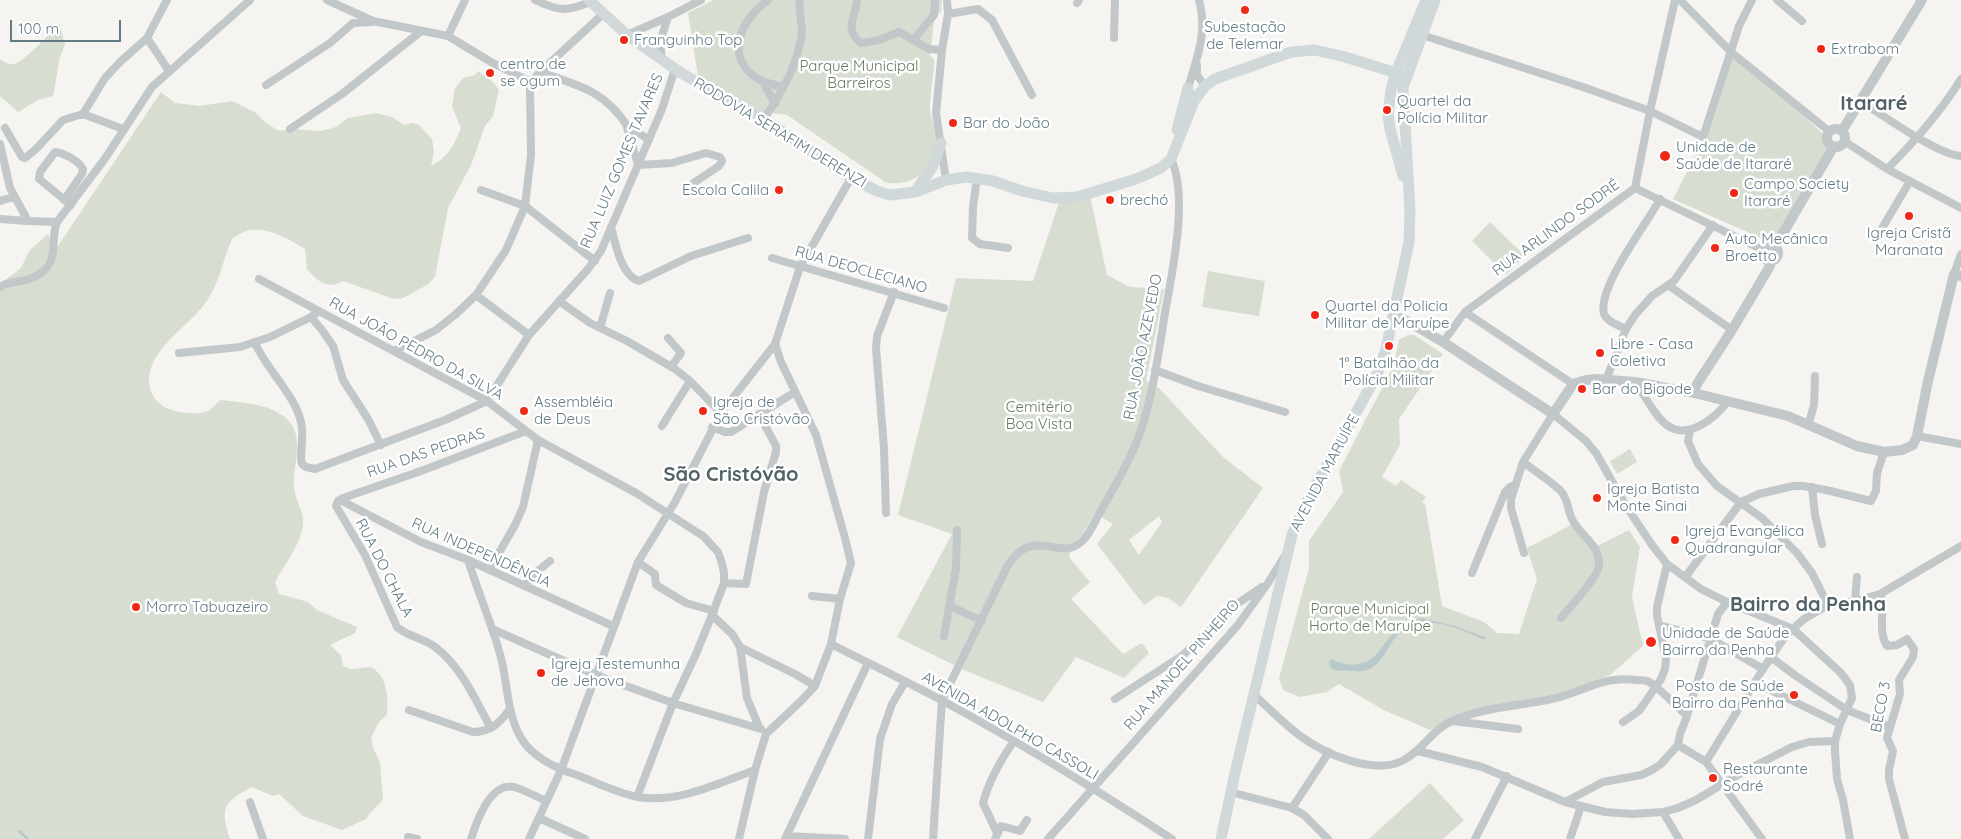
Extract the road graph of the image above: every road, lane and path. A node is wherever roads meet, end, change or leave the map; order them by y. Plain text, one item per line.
1 (167, 0) edge
2 (250, 0) edge
3 (327, 0) edge
4 (465, 0) edge
5 (535, 0) edge
6 (701, 0) edge
7 (768, 0) edge
8 (800, 0) edge
9 (857, 0) edge
10 (935, 0) edge
11 (947, 0) edge
12 (977, 0) edge
13 (1115, 0) edge
14 (1199, 0) edge
15 (1426, 0) edge
16 (1435, 0) edge
17 (1676, 0) edge
18 (1680, 0) edge
19 (1752, 0) edge
20 (1777, 0) edge
21 (1922, 0) edge
22 (589, 1) edge
23 (974, 9) junction
24 (603, 14) junction
25 (948, 14) junction
26 (668, 17) junction
27 (373, 21) junction
28 (1802, 21) dead end
29 (420, 32) junction
30 (627, 35) junction
31 (1422, 35) junction
32 (448, 36) junction
33 (147, 38) junction
34 (1114, 38) dead end
35 (913, 40) junction
36 (942, 50) junction
37 (1731, 52) junction
38 (662, 60) junction
39 (1197, 60) junction
40 (676, 69) junction
41 (169, 71) junction
42 (540, 72) junction
43 (1401, 74) junction
44 (1961, 80) edge
45 (531, 82) junction
46 (763, 82) junction
47 (266, 85) dead end
48 (1206, 86) junction
49 (783, 87) junction
50 (1188, 88) junction
51 (1032, 94) dead end
52 (1194, 101) junction
53 (1860, 101) junction
54 (774, 104) junction
55 (1650, 111) junction
56 (83, 114) junction
57 (764, 119) junction
58 (626, 124) junction
59 (5, 128) dead end
60 (123, 129) junction
61 (290, 129) dead end
62 (1842, 131) junction
63 (1830, 132) junction
64 (1918, 137) junction
65 (649, 140) junction
66 (1177, 141) junction
67 (1844, 141) junction
68 (0, 144) edge
69 (941, 144) junction
70 (1834, 146) junction
71 (1961, 156) edge
72 (1171, 159) junction
73 (638, 165) junction
74 (3, 168) edge
75 (1888, 169) junction
76 (851, 178) junction
77 (977, 178) junction
78 (946, 180) junction
79 (1910, 180) junction
80 (686, 188) dead end
81 (1635, 188) junction
82 (480, 190) dead end
83 (915, 192) junction
84 (14, 197) junction
85 (1409, 197) junction
86 (1660, 199) junction
87 (0, 202) edge
88 (68, 202) junction
89 (525, 206) junction
90 (1961, 208) edge
91 (0, 220) edge
92 (28, 221) junction
93 (1712, 225) junction
94 (56, 226) junction
95 (611, 227) junction
96 (1881, 230) dead end
97 (748, 238) dead end
98 (1775, 247) junction
99 (1008, 248) dead end
100 (1763, 250) junction
101 (1961, 254) edge
102 (772, 258) dead end
103 (595, 261) junction
104 (1770, 261) junction
105 (800, 267) junction
106 (1958, 275) edge
107 (259, 279) dead end
108 (1668, 286) junction
109 (0, 287) edge
110 (894, 292) junction
111 (610, 293) dead end
112 (476, 295) junction
113 (558, 302) junction
114 (944, 308) dead end
115 (319, 311) junction
116 (1465, 312) junction
117 (1394, 316) junction
118 (311, 317) junction
119 (600, 328) junction
120 (1626, 330) junction
121 (1732, 330) junction
122 (529, 335) junction
123 (668, 338) dead end
124 (1442, 342) junction
125 (255, 343) junction
126 (775, 344) junction
127 (394, 351) junction
128 (179, 353) dead end
129 (671, 367) junction
130 (1155, 370) junction
131 (1815, 376) dead end
132 (1606, 380) junction
133 (690, 381) junction
134 (1635, 382) junction
135 (1573, 384) junction
136 (795, 392) junction
137 (1694, 393) junction
138 (487, 400) junction
139 (1727, 402) junction
140 (721, 412) junction
141 (1285, 412) dead end
142 (759, 414) junction
143 (1553, 414) junction
144 (1809, 423) junction
145 (662, 426) dead end
146 (712, 427) junction
147 (526, 431) junction
148 (1690, 431) junction
149 (1917, 436) junction
150 (538, 440) junction
151 (1961, 444) edge
152 (381, 445) junction
153 (1884, 452) junction
154 (1523, 462) junction
155 (1515, 485) junction
156 (1812, 487) junction
157 (339, 502) junction
158 (1740, 502) junction
159 (669, 513) junction
160 (886, 513) dead end
161 (957, 530) dead end
162 (1822, 544) dead end
163 (1961, 546) edge
164 (1287, 552) junction
165 (1524, 553) dead end
166 (468, 560) junction
167 (550, 561) dead end
168 (638, 562) junction
169 (1667, 564) junction
170 (490, 570) junction
171 (1472, 573) dead end
172 (1686, 576) junction
173 (1857, 577) dead end
174 (1268, 583) junction
175 (724, 584) junction
176 (524, 586) junction
177 (1880, 594) junction
178 (812, 596) dead end
179 (840, 599) junction
180 (1855, 601) junction
181 (1727, 602) junction
182 (950, 606) junction
183 (1828, 606) junction
184 (713, 613) junction
185 (1561, 618) dead end
186 (982, 621) junction
187 (1659, 625) junction
188 (613, 626) junction
189 (492, 629) junction
190 (1793, 629) junction
191 (944, 636) dead end
192 (1711, 640) junction
193 (831, 644) junction
194 (740, 647) junction
195 (1772, 658) junction
196 (868, 663) junction
197 (1764, 668) junction
198 (596, 675) junction
199 (904, 682) junction
200 (1756, 683) junction
201 (815, 686) junction
202 (1655, 688) junction
203 (1254, 695) junction
204 (1115, 699) dead end
205 (942, 700) junction
206 (673, 703) junction
207 (409, 710) dead end
208 (509, 710) junction
209 (1847, 710) junction
210 (1687, 716) junction
211 (1452, 721) junction
212 (1623, 722) dead end
213 (1840, 724) junction
214 (759, 727) junction
215 (1890, 727) junction
216 (490, 728) junction
217 (1518, 729) dead end
218 (766, 734) junction
219 (1014, 741) junction
220 (1835, 741) junction
221 (1678, 745) junction
222 (1418, 751) junction
223 (1329, 752) junction
224 (1708, 760) junction
225 (561, 770) junction
226 (755, 770) junction
227 (1507, 776) junction
228 (1723, 785) junction
229 (1092, 789) junction
230 (1230, 792) junction
231 (638, 797) junction
232 (250, 802) dead end
233 (546, 802) junction
234 (1565, 802) junction
235 (1581, 806) junction
236 (1292, 808) junction
237 (1662, 812) junction
238 (538, 818) junction
239 (1027, 820) dead end
240 (996, 836) edge
241 (408, 838) dead end
242 (786, 838) edge
243 (264, 839) edge
244 (417, 839) edge
245 (471, 839) edge
246 (529, 839) edge
247 (585, 839) edge
248 (739, 839) edge
249 (845, 839) edge
250 (868, 839) edge
251 (933, 839) edge
252 (1048, 839) edge
253 (1170, 839) edge
254 (1221, 839) edge
255 (1328, 839) edge
256 (1475, 839) edge
257 (1570, 839) edge
258 (1679, 839) edge
259 (1762, 839) edge
260 (1850, 839) edge
261 (1905, 839) edge

1 - 33 street
2 - 41 street
3 - 27 street
4 - 32 street
5 - 22 street
6 - 26 street
7 - 46 street
8 - 49 street
9 - 35 street
10 - 35 street
11 - 25 street
12 - 23 street
13 - 34 street
14 - 39 street
15 - 43 main road, AVENIDA MARUÍPE
16 - 31 main road, AVENIDA MARUÍPE
17 - 55 street, RUA ARLINDO SODRÉ
18 - 37 street
19 - 37 street
20 - 28 street
21 - 53 street
22 - 24 main road, RODOVIA SERAFIM DERENZI
23 - 25 street
23 - 51 street
24 - 30 main road, RODOVIA SERAFIM DERENZI
24 - 42 street
25 - 36 street
26 - 30 street
26 - 38 street
27 - 29 street
27 - 47 street
29 - 32 street
29 - 61 street
30 - 38 main road, RODOVIA SERAFIM DERENZI
31 - 43 main road, AVENIDA MARUÍPE
31 - 55 street
32 - 45 street
33 - 41 street
33 - 56 street
35 - 36 street
36 - 69 street
37 - 55 street
37 - 63 street
38 - 40 main road, RODOVIA SERAFIM DERENZI
39 - 48 street
39 - 50 street
40 - 57 main road, RODOVIA SERAFIM DERENZI
40 - 65 street, RUA LUIZ GOMES TAVARES
41 - 60 street
42 - 45 street
42 - 58 street
43 - 48 main road
43 - 85 main road, AVENIDA MARUÍPE
43 - 85 main road, AVENIDA MARUÍPE
44 - 64 street
45 - 89 street
46 - 49 street
46 - 54 street
48 - 52 main road
49 - 54 street
50 - 52 street
50 - 66 main road
52 - 66 main road
53 - 62 street
53 - 64 street
54 - 57 street
55 - 81 street, RUA ARLINDO SODRÉ
56 - 59 street
56 - 60 street
57 - 76 main road, RODOVIA SERAFIM DERENZI
58 - 65 street
58 - 73 street
60 - 88 street
62 - 63 street
62 - 67 street
63 - 70 street
64 - 71 street
64 - 75 street
65 - 73 street, RUA LUIZ GOMES TAVARES
66 - 72 main road
67 - 70 street
67 - 75 street
68 - 74 street
69 - 78 street
69 - 83 main road
70 - 98 street
72 - 77 main road, RODOVIA SERAFIM DERENZI
72 - 130 street, RUA JOÃO AZEVEDO
73 - 80 street
73 - 95 street, RUA LUIZ GOMES TAVARES
74 - 84 street
75 - 79 street
76 - 83 main road, RODOVIA SERAFIM DERENZI
76 - 105 street
77 - 78 main road, RODOVIA SERAFIM DERENZI
77 - 99 street
78 - 83 main road, RODOVIA SERAFIM DERENZI
79 - 90 street
79 - 96 street
81 - 86 street
81 - 116 street, RUA ARLINDO SODRÉ
82 - 89 street
84 - 87 street
84 - 92 street
85 - 117 main road, AVENIDA MARUÍPE
86 - 93 street
86 - 120 street
88 - 88 street
88 - 94 street
89 - 103 street
89 - 112 street
91 - 92 street
92 - 94 street
93 - 100 street
93 - 108 street
94 - 109 street
95 - 97 street
95 - 103 street, RUA LUIZ GOMES TAVARES
98 - 100 street
98 - 104 street
100 - 104 street
101 - 106 street
102 - 105 street, RUA DEOCLECIANO
103 - 113 street, RUA LUIZ GOMES TAVARES
104 - 121 street
105 - 110 street, RUA DEOCLECIANO
105 - 126 street
106 - 149 street
107 - 115 street, RUA JOÃO PEDRO DA SILVA
108 - 120 street
108 - 121 street
110 - 114 street, RUA DEOCLECIANO
110 - 160 street
111 - 119 street
112 - 122 street
112 - 127 street
113 - 119 street
113 - 122 street, RUA LUIZ GOMES TAVARES
115 - 118 street
115 - 127 street, RUA JOÃO PEDRO DA SILVA
116 - 124 street, RUA ARLINDO SODRÉ
116 - 135 street
117 - 124 street
117 - 164 main road, AVENIDA MARUÍPE
118 - 125 street
118 - 152 street
119 - 129 street
120 - 132 street
121 - 137 street
122 - 138 street, RUA LUIZ GOMES TAVARES
123 - 129 street
124 - 143 street
125 - 128 street
125 - 152 street
126 - 136 street
126 - 140 street
127 - 138 street, RUA JOÃO PEDRO DA SILVA
129 - 133 street
130 - 141 street
130 - 186 street, RUA JOÃO AZEVEDO
131 - 144 street
132 - 134 street
132 - 135 street
133 - 140 street
133 - 145 street
134 - 137 street
134 - 148 street
135 - 143 street
136 - 142 street
136 - 179 street
137 - 139 street
138 - 147 street, RUA JOÃO PEDRO DA SILVA
138 - 152 street
139 - 144 street
139 - 148 street
140 - 146 street
142 - 146 street
142 - 175 street
143 - 154 street
143 - 169 street
144 - 153 street
146 - 159 street
147 - 150 street, RUA JOÃO PEDRO DA SILVA
147 - 157 street, RUA DAS PEDRAS
148 - 158 street
149 - 151 street
149 - 153 street
150 - 159 street, RUA JOÃO PEDRO DA SILVA
150 - 170 street
153 - 156 street
154 - 155 street
154 - 185 street
155 - 165 street
155 - 171 street
156 - 158 street
156 - 162 street
157 - 166 street, RUA INDEPENDÊNCIA
157 - 216 street, RUA DO CHALA
158 - 172 street
158 - 183 street
159 - 168 street
159 - 175 street
161 - 182 street
163 - 177 street
164 - 174 street, RUA MANOEL PINHEIRO
164 - 203 main road, AVENIDA MARUÍPE
166 - 170 street, RUA INDEPENDÊNCIA
166 - 189 street
167 - 176 street
168 - 184 street
168 - 188 street
169 - 172 street
169 - 187 street
170 - 176 street, RUA INDEPENDÊNCIA
172 - 181 street
173 - 180 street
174 - 204 street
174 - 229 street, RUA MANOEL PINHEIRO
175 - 184 street
176 - 188 street, RUA INDEPENDÊNCIA
177 - 180 street
177 - 215 street, BECO 3
178 - 179 street
179 - 193 street
180 - 183 street
181 - 190 street
181 - 192 street
182 - 186 street
182 - 191 street
183 - 190 street
184 - 194 street
184 - 206 street
186 - 205 street
187 - 192 street
187 - 202 street
188 - 198 street
189 - 198 street
189 - 208 street
190 - 195 street
190 - 209 street
192 - 197 street
192 - 210 street
193 - 196 street, AVENIDA ADOLPHO CASSOLI
193 - 201 street
194 - 201 street
194 - 214 street
195 - 197 street
195 - 209 street
196 - 199 street, AVENIDA ADOLPHO CASSOLI
196 - 242 street
197 - 200 street
198 - 206 street
198 - 225 street
199 - 205 street, AVENIDA ADOLPHO CASSOLI
199 - 250 street
200 - 213 street
200 - 224 street
201 - 218 street
202 - 210 street
202 - 211 street
202 - 212 street
203 - 223 street
203 - 230 main road, AVENIDA MARUÍPE
205 - 219 street, AVENIDA ADOLPHO CASSOLI
205 - 251 street
206 - 214 street
206 - 231 street
207 - 216 street
208 - 216 street
208 - 225 street
209 - 213 street
209 - 215 street
210 - 221 street
211 - 217 street
211 - 222 street
213 - 220 street
214 - 218 street
215 - 261 street, BECO 3
218 - 226 street
219 - 229 street, AVENIDA ADOLPHO CASSOLI
219 - 240 street
220 - 228 street
220 - 260 street
221 - 224 street
221 - 234 street
222 - 223 street
222 - 227 street
223 - 236 street
224 - 228 street
225 - 231 street
225 - 233 street
226 - 231 street
226 - 248 street
227 - 234 street
227 - 256 street
228 - 237 street
228 - 259 street
229 - 252 street, RUA MANOEL PINHEIRO
229 - 253 street, AVENIDA ADOLPHO CASSOLI
230 - 236 street
230 - 254 main road, AVENIDA MARUÍPE
232 - 243 street
233 - 238 street
233 - 245 street
234 - 235 street
235 - 237 street
235 - 257 street
236 - 255 street
237 - 258 street
238 - 246 street
238 - 247 street
239 - 240 street
241 - 244 street
242 - 249 street

